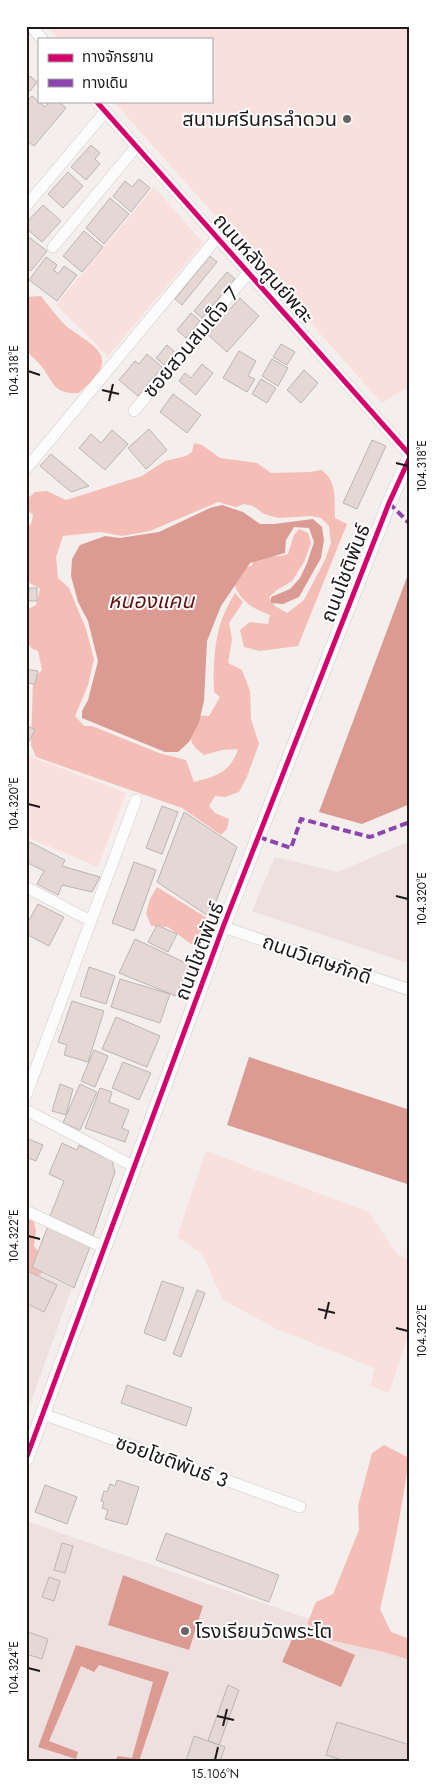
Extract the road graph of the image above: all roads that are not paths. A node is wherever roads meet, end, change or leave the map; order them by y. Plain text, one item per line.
1 (31, 26) edge
2 (41, 38) edge
3 (97, 102) edge
4 (105, 112) junction
5 (136, 147) junction
6 (26, 206) edge
7 (217, 238) junction
8 (53, 247) dead end
9 (248, 273) junction
10 (134, 411) dead end
11 (410, 456) edge
12 (26, 469) edge
13 (136, 800) dead end
14 (26, 887) edge
15 (91, 921) junction
16 (224, 927) junction
17 (410, 990) edge
18 (26, 1095) edge
19 (26, 1110) edge
20 (135, 1167) junction
21 (26, 1211) edge
22 (105, 1248) junction
23 (43, 1414) junction
24 (26, 1459) edge
25 (300, 1507) dead end

1 - 2 street
3 - 4 street, ถนนหลังศูนย์พละ
4 - 5 street, ถนนหลังศูนย์พละ
4 - 6 street
5 - 7 street, ถนนหลังศูนย์พละ
5 - 8 street
7 - 9 street, ถนนหลังศูนย์พละ
7 - 12 street
9 - 10 street, ซอยสวนสมเด็จ 7
9 - 11 street, ถนนหลังศูนย์พละ
11 - 16 street, ถนนโชติพันธ์
13 - 15 street
14 - 15 street
15 - 18 street
16 - 17 street, ถนนวิเศษภักดี
16 - 20 street, ถนนโชติพันธ์
19 - 20 street
20 - 22 street, ถนนโชติพันธ์
21 - 22 street
22 - 23 street, ถนนโชติพันธ์
23 - 24 street, ถนนโชติพันธ์
23 - 25 street, ซอยโชติพันธ์ 3

